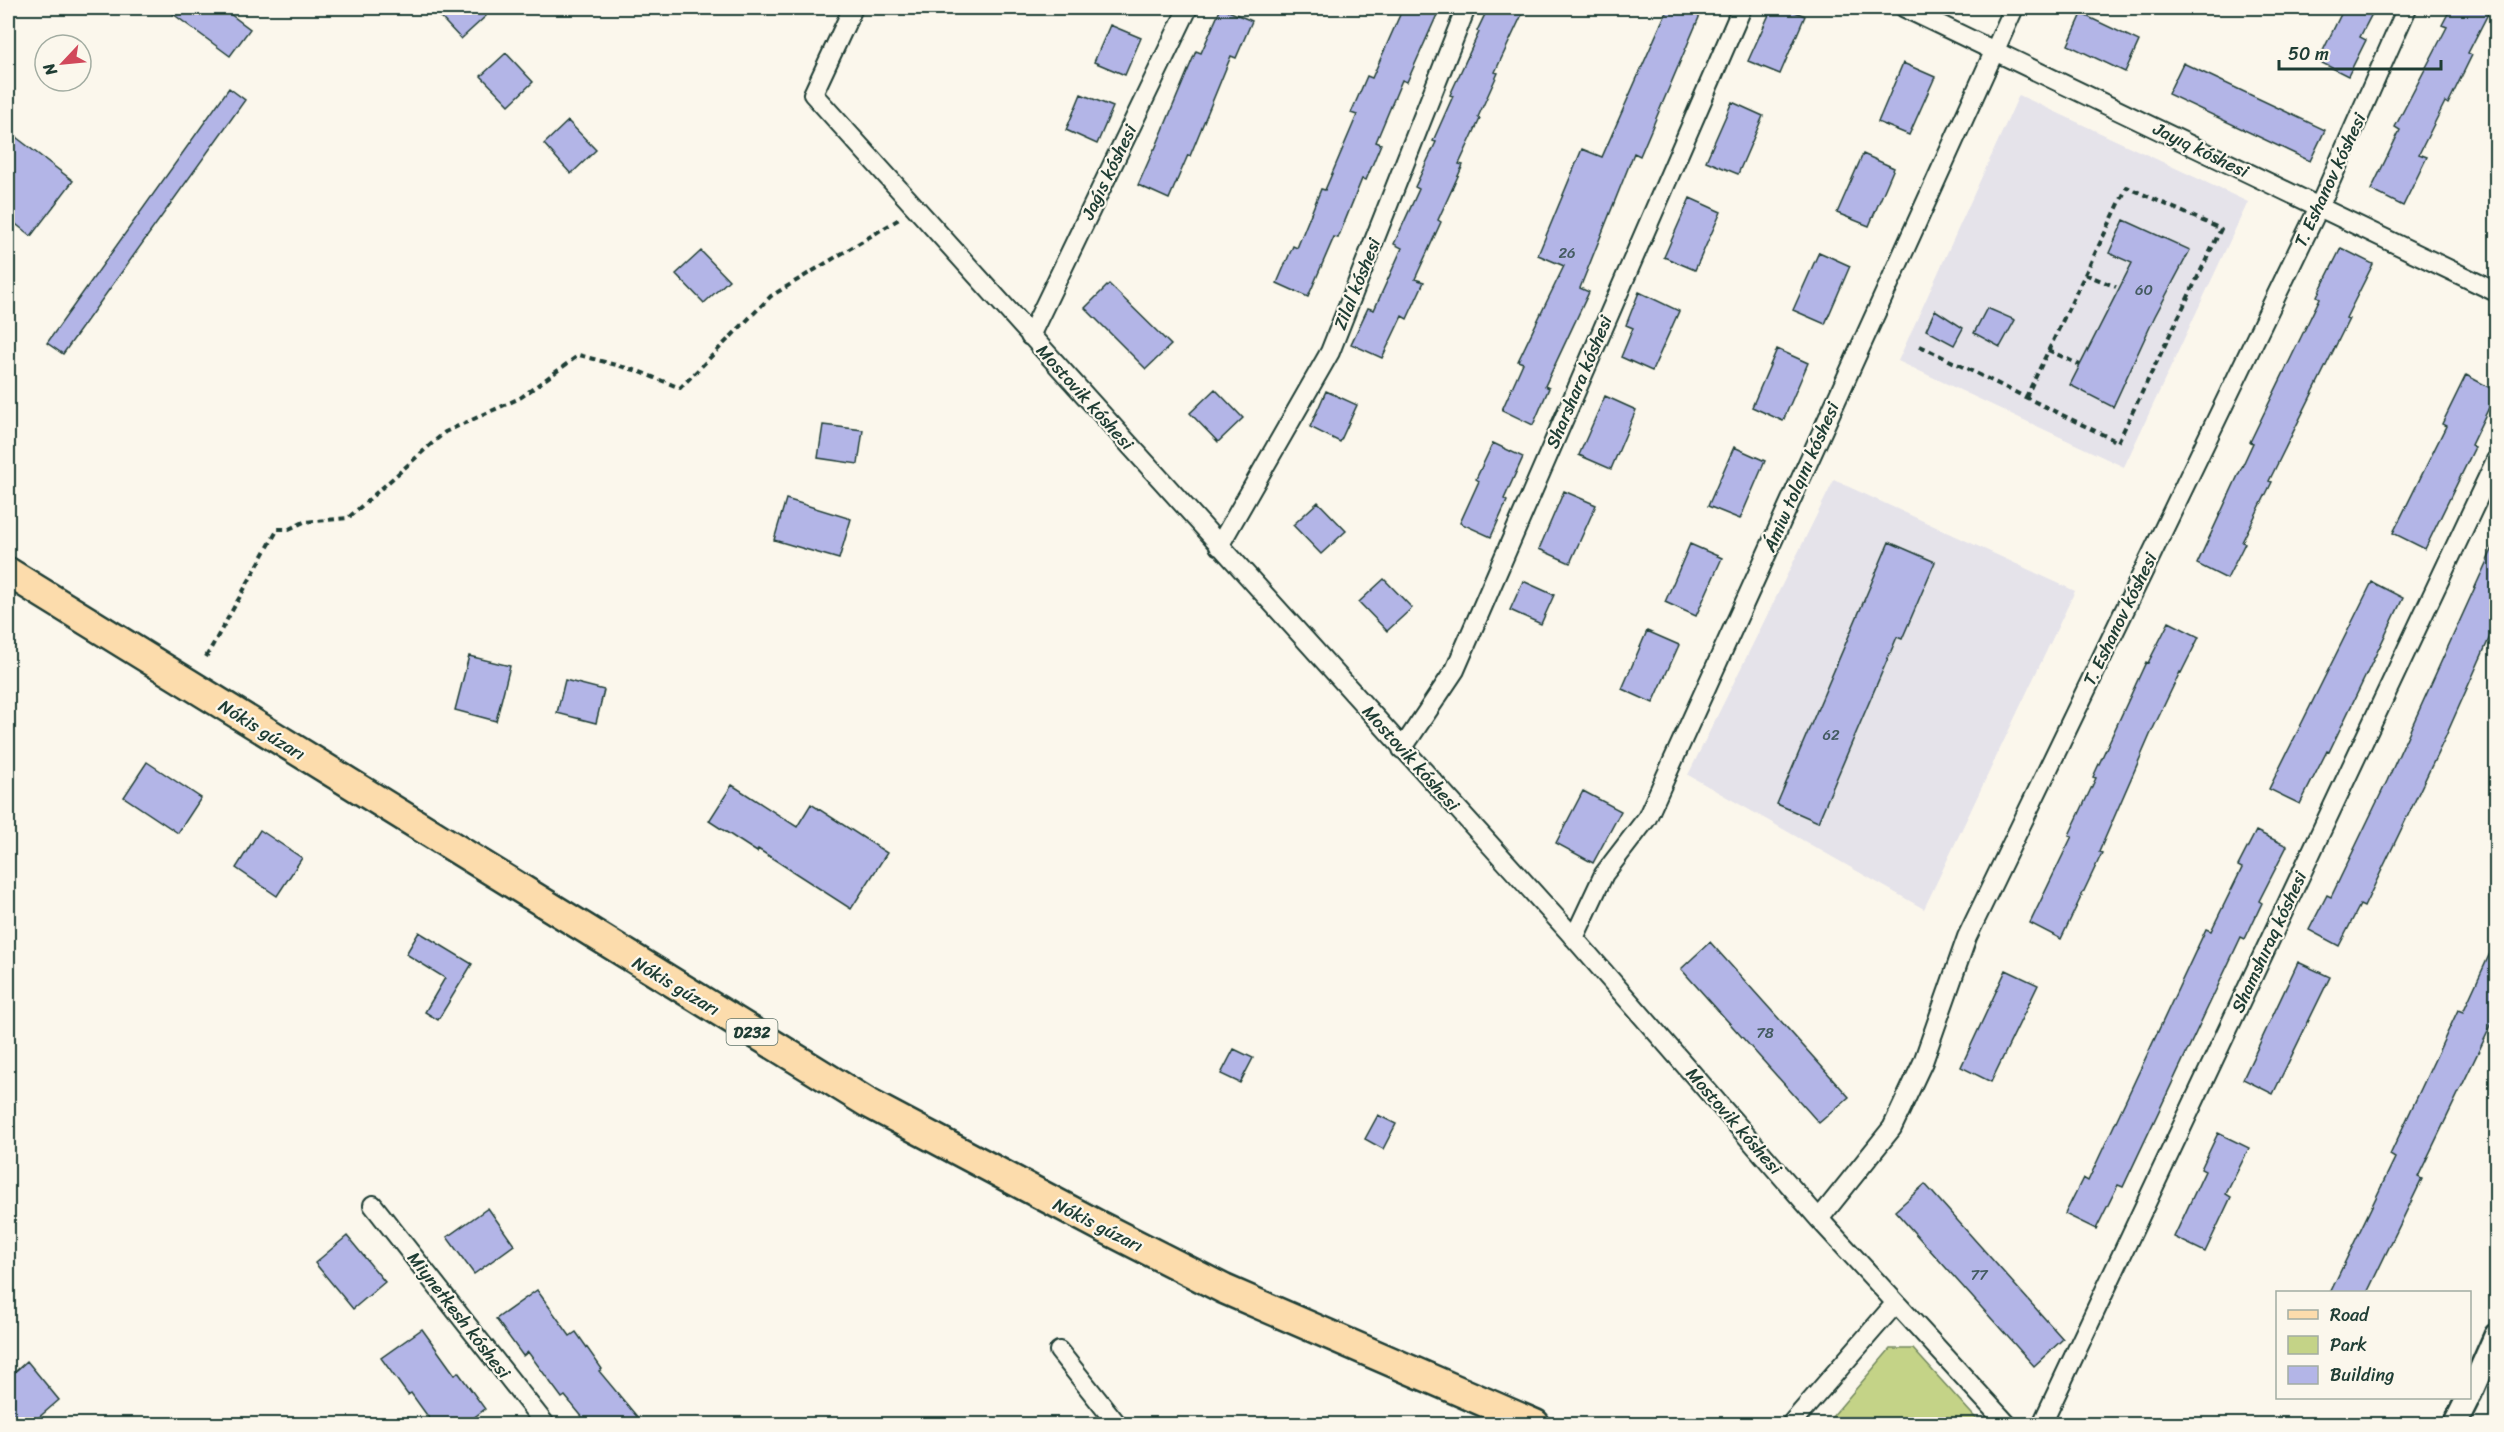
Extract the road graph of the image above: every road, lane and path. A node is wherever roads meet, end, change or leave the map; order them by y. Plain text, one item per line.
1 (853, 8) edge
2 (1188, 8) edge
3 (1466, 8) edge
4 (1742, 8) edge
5 (1905, 8) edge
6 (2014, 8) edge
7 (2408, 8) edge
8 (1994, 50) junction
9 (2319, 207) junction
10 (917, 210) junction
11 (2085, 274) junction
12 (2116, 287) dead end
13 (2496, 292) edge
14 (1030, 336) junction
15 (1920, 346) dead end
16 (2048, 350) junction
17 (2080, 365) dead end
18 (2026, 397) junction
19 (2496, 460) edge
20 (1219, 546) junction
21 (8, 572) edge
22 (206, 657) dead end
23 (1402, 749) junction
24 (1574, 939) junction
25 (373, 1205) dead end
26 (1819, 1219) junction
27 (1895, 1304) junction
28 (2496, 1335) edge
29 (1059, 1351) dead end
30 (2471, 1391) edge
31 (2468, 1399) edge
32 (545, 1425) edge
33 (1118, 1425) edge
34 (1535, 1425) edge
35 (1791, 1425) edge
36 (2007, 1425) edge
37 (2042, 1425) edge
38 (2455, 1425) edge

1 - 10 street, Mostovik kóshesi
2 - 14 street, Jaǵıs kóshesi
3 - 20 street, Zilal kóshesi
4 - 23 street, Sharshara kóshesi
5 - 8 street, Jayıq kóshesi
6 - 8 street, Ámiw tolqını kóshesi
7 - 9 street, T. Eshanov kóshesi
8 - 9 street, Jayıq kóshesi
8 - 24 street, Ámiw tolqını kóshesi
9 - 13 street, Jayıq kóshesi
9 - 26 street, T. Eshanov kóshesi
10 - 14 street, Mostovik kóshesi
10 - 22 path
11 - 12 path
11 - 16 path
11 - 18 path
14 - 20 street, Mostovik kóshesi
15 - 18 path
16 - 17 path
16 - 18 path
19 - 37 street, Shamshıraq kóshesi
20 - 23 street, Mostovik kóshesi
21 - 34 main road, Nókis gúzarı / D232
23 - 24 street, Mostovik kóshesi
24 - 26 street, Mostovik kóshesi
25 - 32 street, Miynetkesh kóshesi
26 - 27 street, Mostovik kóshesi
27 - 35 street
27 - 36 street, Mostovik kóshesi
28 - 30 street
29 - 33 street
31 - 38 street

